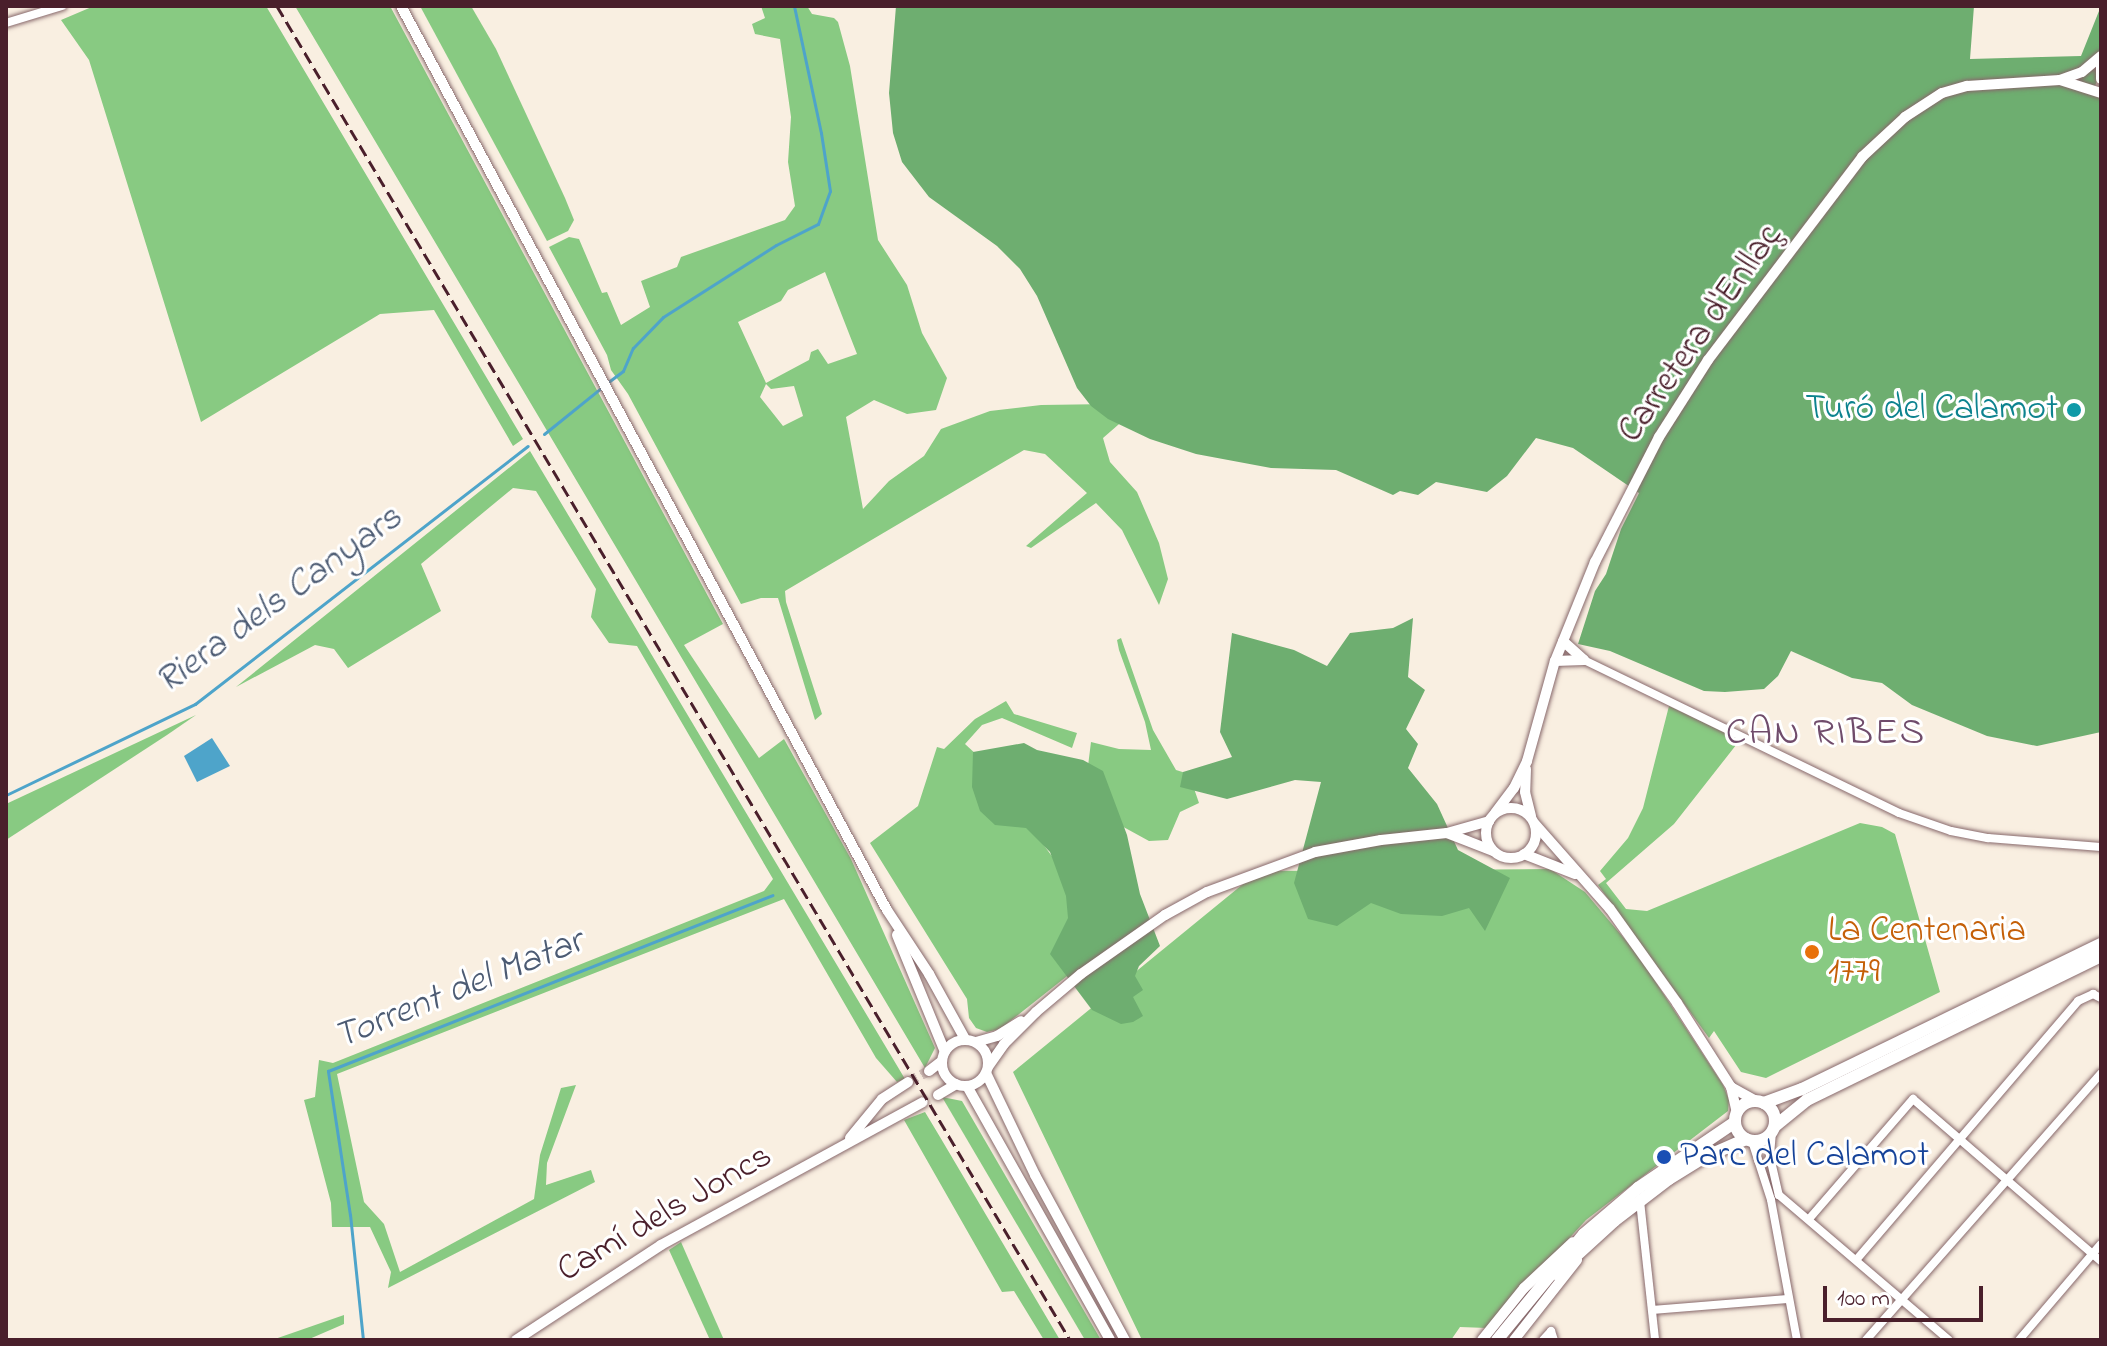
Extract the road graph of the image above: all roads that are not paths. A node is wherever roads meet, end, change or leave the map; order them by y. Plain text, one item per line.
1 (62, 6) edge
2 (401, 6) edge
3 (6, 23) edge
4 (2101, 59) edge
5 (2101, 79) edge
6 (2060, 80) junction
7 (2101, 93) edge
8 (1563, 641) junction
9 (1584, 660) junction
10 (1555, 661) junction
11 (1527, 761) junction
12 (1492, 817) junction
13 (1533, 821) junction
14 (1447, 833) junction
15 (2101, 847) edge
16 (1493, 851) junction
17 (1524, 854) junction
18 (1578, 875) junction
19 (887, 910) junction
20 (2101, 944) edge
21 (2101, 956) edge
22 (2100, 997) edge
23 (1036, 1012) junction
24 (970, 1040) junction
25 (944, 1056) junction
26 (987, 1070) junction
27 (929, 1071) tunnel mouth
28 (2101, 1073) edge
29 (908, 1082) tunnel mouth
30 (961, 1085) junction
31 (1731, 1087) junction
32 (938, 1095) dead end
33 (882, 1099) junction
34 (923, 1102) dead end
35 (1760, 1102) junction
36 (1736, 1118) junction
37 (873, 1129) junction
38 (1773, 1129) junction
39 (1960, 1139) junction
40 (1749, 1140) junction
41 (847, 1142) junction
42 (2007, 1179) junction
43 (1775, 1198) junction
44 (1640, 1201) junction
45 (1809, 1219) junction
46 (1588, 1238) junction
47 (2101, 1244) edge
48 (2093, 1254) junction
49 (1857, 1259) junction
50 (2101, 1261) edge
51 (1788, 1299) junction
52 (1904, 1301) junction
53 (1652, 1310) junction
54 (1494, 1335) edge
55 (1553, 1335) edge
56 (516, 1340) edge
57 (1110, 1340) edge
58 (1125, 1340) edge
59 (1482, 1340) edge
60 (1514, 1340) edge
61 (1543, 1340) edge
62 (1655, 1340) edge
63 (1797, 1340) edge
64 (1866, 1340) edge
65 (1949, 1340) edge
66 (2019, 1340) edge

1 - 3 street
2 - 19 street
4 - 5 street
4 - 6 street, Carretera d'Enllaç
6 - 7 street, Carretera d'Enllaç
6 - 8 street, Carretera d'Enllaç
8 - 9 street
8 - 10 street, Carretera d'Enllaç
9 - 10 street
9 - 15 street
10 - 11 street, Carretera d'Enllaç
11 - 12 street, Carretera d'Enllaç
11 - 13 street, Carretera d'Enllaç
12 - 13 street
12 - 14 street
12 - 16 street
13 - 17 street
13 - 18 street
14 - 16 street
14 - 23 street
16 - 17 street
17 - 18 street
18 - 31 street
19 - 24 street
19 - 25 street
20 - 35 main road
21 - 38 main road
22 - 39 street
23 - 24 street
23 - 26 street
24 - 25 street
24 - 26 street
25 - 27 street
25 - 30 street
26 - 30 street
26 - 58 street
28 - 42 street
29 - 33 street, Camí dels Joncs
30 - 32 street
30 - 57 street
31 - 35 street
31 - 36 street
33 - 37 street
33 - 41 street, Camí dels Joncs
34 - 37 street, Camí dels Joncs
35 - 36 main road
35 - 38 main road
36 - 40 main road
36 - 46 main road
37 - 41 street, Camí dels Joncs
38 - 40 main road
38 - 43 street
39 - 42 street
39 - 45 street
39 - 49 street
40 - 43 street
40 - 44 main road
41 - 56 street, Camí dels Joncs
42 - 48 street
42 - 52 street
43 - 45 street
43 - 51 street
44 - 46 main road
44 - 53 street
45 - 49 street
46 - 54 main road
46 - 54 street
46 - 60 street
47 - 48 street
48 - 50 street
48 - 66 street
49 - 52 street
51 - 53 street
51 - 63 street
52 - 64 street
52 - 65 street
53 - 62 street
54 - 59 street
55 - 61 street

